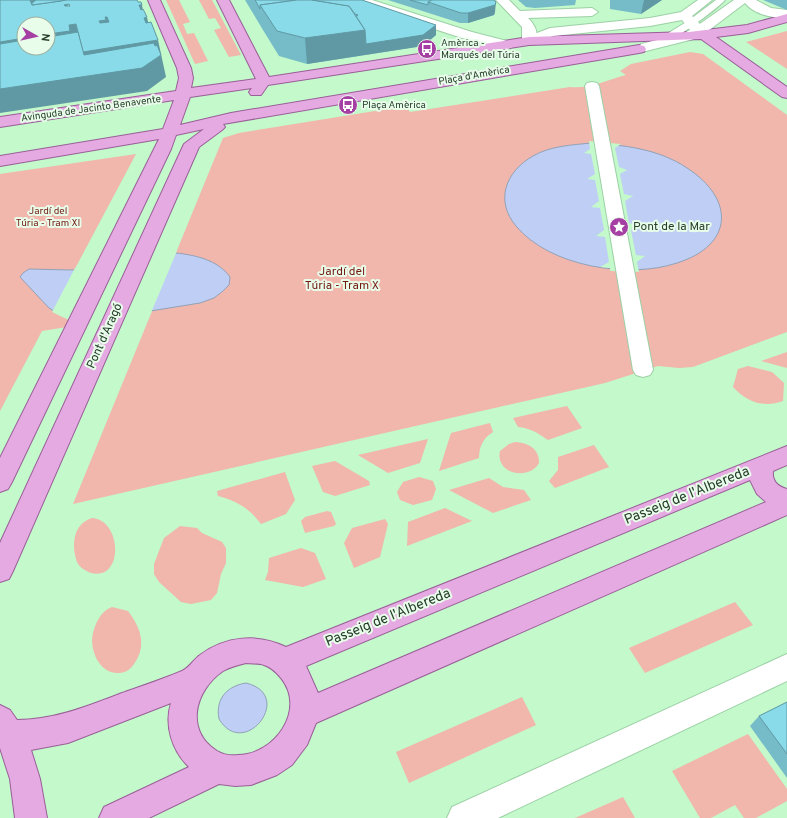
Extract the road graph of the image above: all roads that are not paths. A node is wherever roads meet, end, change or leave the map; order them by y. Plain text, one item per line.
1 (154, 0) edge
2 (223, 0) edge
3 (359, 0) edge
4 (502, 0) edge
5 (706, 0) edge
6 (721, 0) edge
7 (742, 0) edge
8 (749, 0) edge
9 (592, 6) edge
10 (787, 14) edge
11 (518, 15) junction
12 (787, 18) edge
13 (590, 27) junction
14 (693, 28) junction
15 (669, 37) junction
16 (579, 39) junction
17 (529, 41) junction
18 (506, 45) junction
19 (646, 47) junction
20 (721, 48) junction
21 (559, 63) junction
22 (264, 81) junction
23 (592, 86) dead end
24 (787, 94) edge
25 (183, 95) junction
26 (231, 118) junction
27 (0, 122) edge
28 (166, 141) junction
29 (0, 161) edge
30 (643, 370) dead end
31 (787, 455) edge
32 (764, 464) junction
33 (0, 482) edge
34 (787, 499) edge
35 (787, 504) edge
36 (0, 571) edge
37 (285, 661) junction
38 (787, 667) edge
39 (194, 680) junction
40 (305, 713) junction
41 (5, 727) edge
42 (218, 769) junction
43 (31, 818) edge
44 (115, 818) edge
45 (463, 818) edge

1 - 25 main road
2 - 22 main road
3 - 18 street
4 - 11 street
5 - 14 street
6 - 14 lane
7 - 14 street
8 - 10 street
9 - 11 street
9 - 13 street
11 - 17 street
12 - 14 main road
13 - 14 street
13 - 16 main road
13 - 17 street
14 - 15 main road
14 - 19 street
14 - 20 main road
15 - 16 main road
15 - 19 lane
16 - 17 main road
16 - 21 main road
17 - 18 main road
17 - 21 main road
18 - 22 main road
19 - 20 main road, Plaça d'Amèrica
19 - 21 main road, Plaça d'Amèrica
20 - 24 main road
21 - 26 main road, Plaça d'Amèrica
22 - 25 main road
22 - 26 main road, Plaça d'Amèrica
23 - 30 street
25 - 27 main road, Avinguda de Jacinto Benavente
25 - 28 main road
26 - 28 main road, Plaça d'Amèrica
26 - 36 main road, Pont d'Aragó
28 - 29 main road
28 - 33 main road
31 - 32 main road, Passeig de l'Albereda
32 - 34 main road, Passeig de l'Albereda
32 - 37 main road, Passeig de l'Albereda
35 - 40 main road
37 - 39 main road
37 - 40 main road
38 - 45 street
39 - 41 main road
39 - 42 main road
40 - 42 main road
41 - 43 main road
42 - 44 main road

